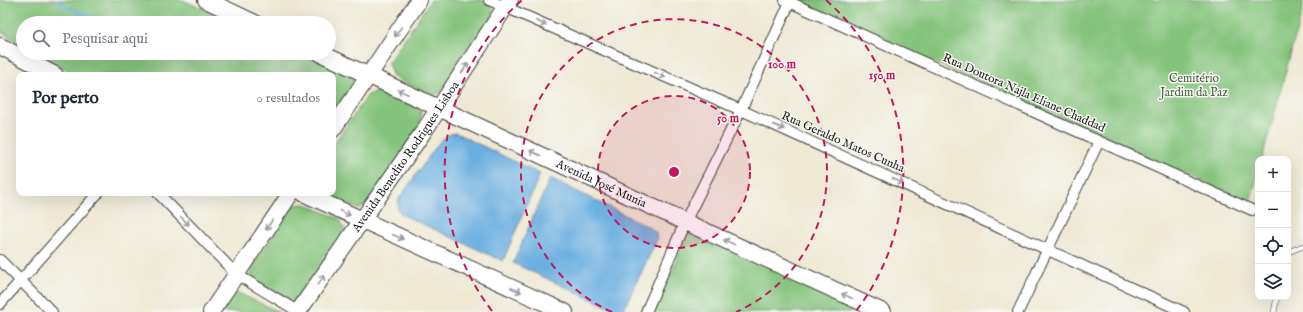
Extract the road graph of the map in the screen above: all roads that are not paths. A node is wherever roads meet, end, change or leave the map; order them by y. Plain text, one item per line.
1 (206, 0) edge
2 (419, 0) edge
3 (489, 0) edge
4 (788, 1) edge
5 (508, 4) edge
6 (240, 16) edge
7 (1, 49) edge
8 (16, 56) edge
9 (23, 60) edge
10 (335, 60) edge
11 (27, 62) junction
12 (38, 72) edge
13 (49, 72) edge
14 (369, 76) junction
15 (439, 108) junction
16 (741, 110) junction
17 (336, 125) edge
18 (1099, 141) junction
19 (95, 196) edge
20 (161, 196) edge
21 (289, 196) edge
22 (309, 196) edge
23 (1252, 210) dead end
24 (362, 221) junction
25 (685, 222) junction
26 (1303, 246) edge
27 (1047, 249) junction
28 (1291, 251) edge
29 (0, 260) edge
30 (236, 274) junction
31 (21, 281) junction
32 (1276, 300) edge
33 (0, 304) edge
34 (52, 312) edge
35 (211, 312) edge
36 (298, 312) edge
37 (565, 312) edge
38 (646, 312) edge
39 (883, 312) edge
40 (1018, 312) edge
41 (1184, 312) edge
42 (1274, 312) edge

1 - 6 main road
2 -> 14 main road
3 - 5 street, Rua Geraldo Matos Cunha
4 - 16 street
4 - 18 street, Rua Doutora Najla Eliane Chaddad
15 -> 5 main road, Avenida Benedito Rodrigues Lisboa
5 -> 16 street, Rua Geraldo Matos Cunha
7 - 8 main road
9 - 11 main road
10 - 14 main road, Avenida José Munia
11 - 12 street
11 - 13 main road
15 -> 14 main road, Avenida José Munia
14 - 17 main road
15 - 24 main road, Avenida Benedito Rodrigues Lisboa
25 -> 15 main road, Avenida José Munia
16 - 25 street
16 -> 27 street, Rua Geraldo Matos Cunha
18 - 23 street, Rua Doutora Najla Eliane Chaddad
18 - 27 street
19 - 31 street
20 -> 30 street
21 -> 30 main road
22 -> 24 main road
36 -> 24 main road, Avenida Benedito Rodrigues Lisboa
24 -> 37 main road
25 - 38 street
39 -> 25 main road, Avenida José Munia
26 - 28 lane
27 - 40 street
27 - 41 street, Rua Geraldo Matos Cunha
29 - 31 street
30 - 35 main road
30 - 36 street
31 - 33 street
31 - 34 street
32 - 42 lane

